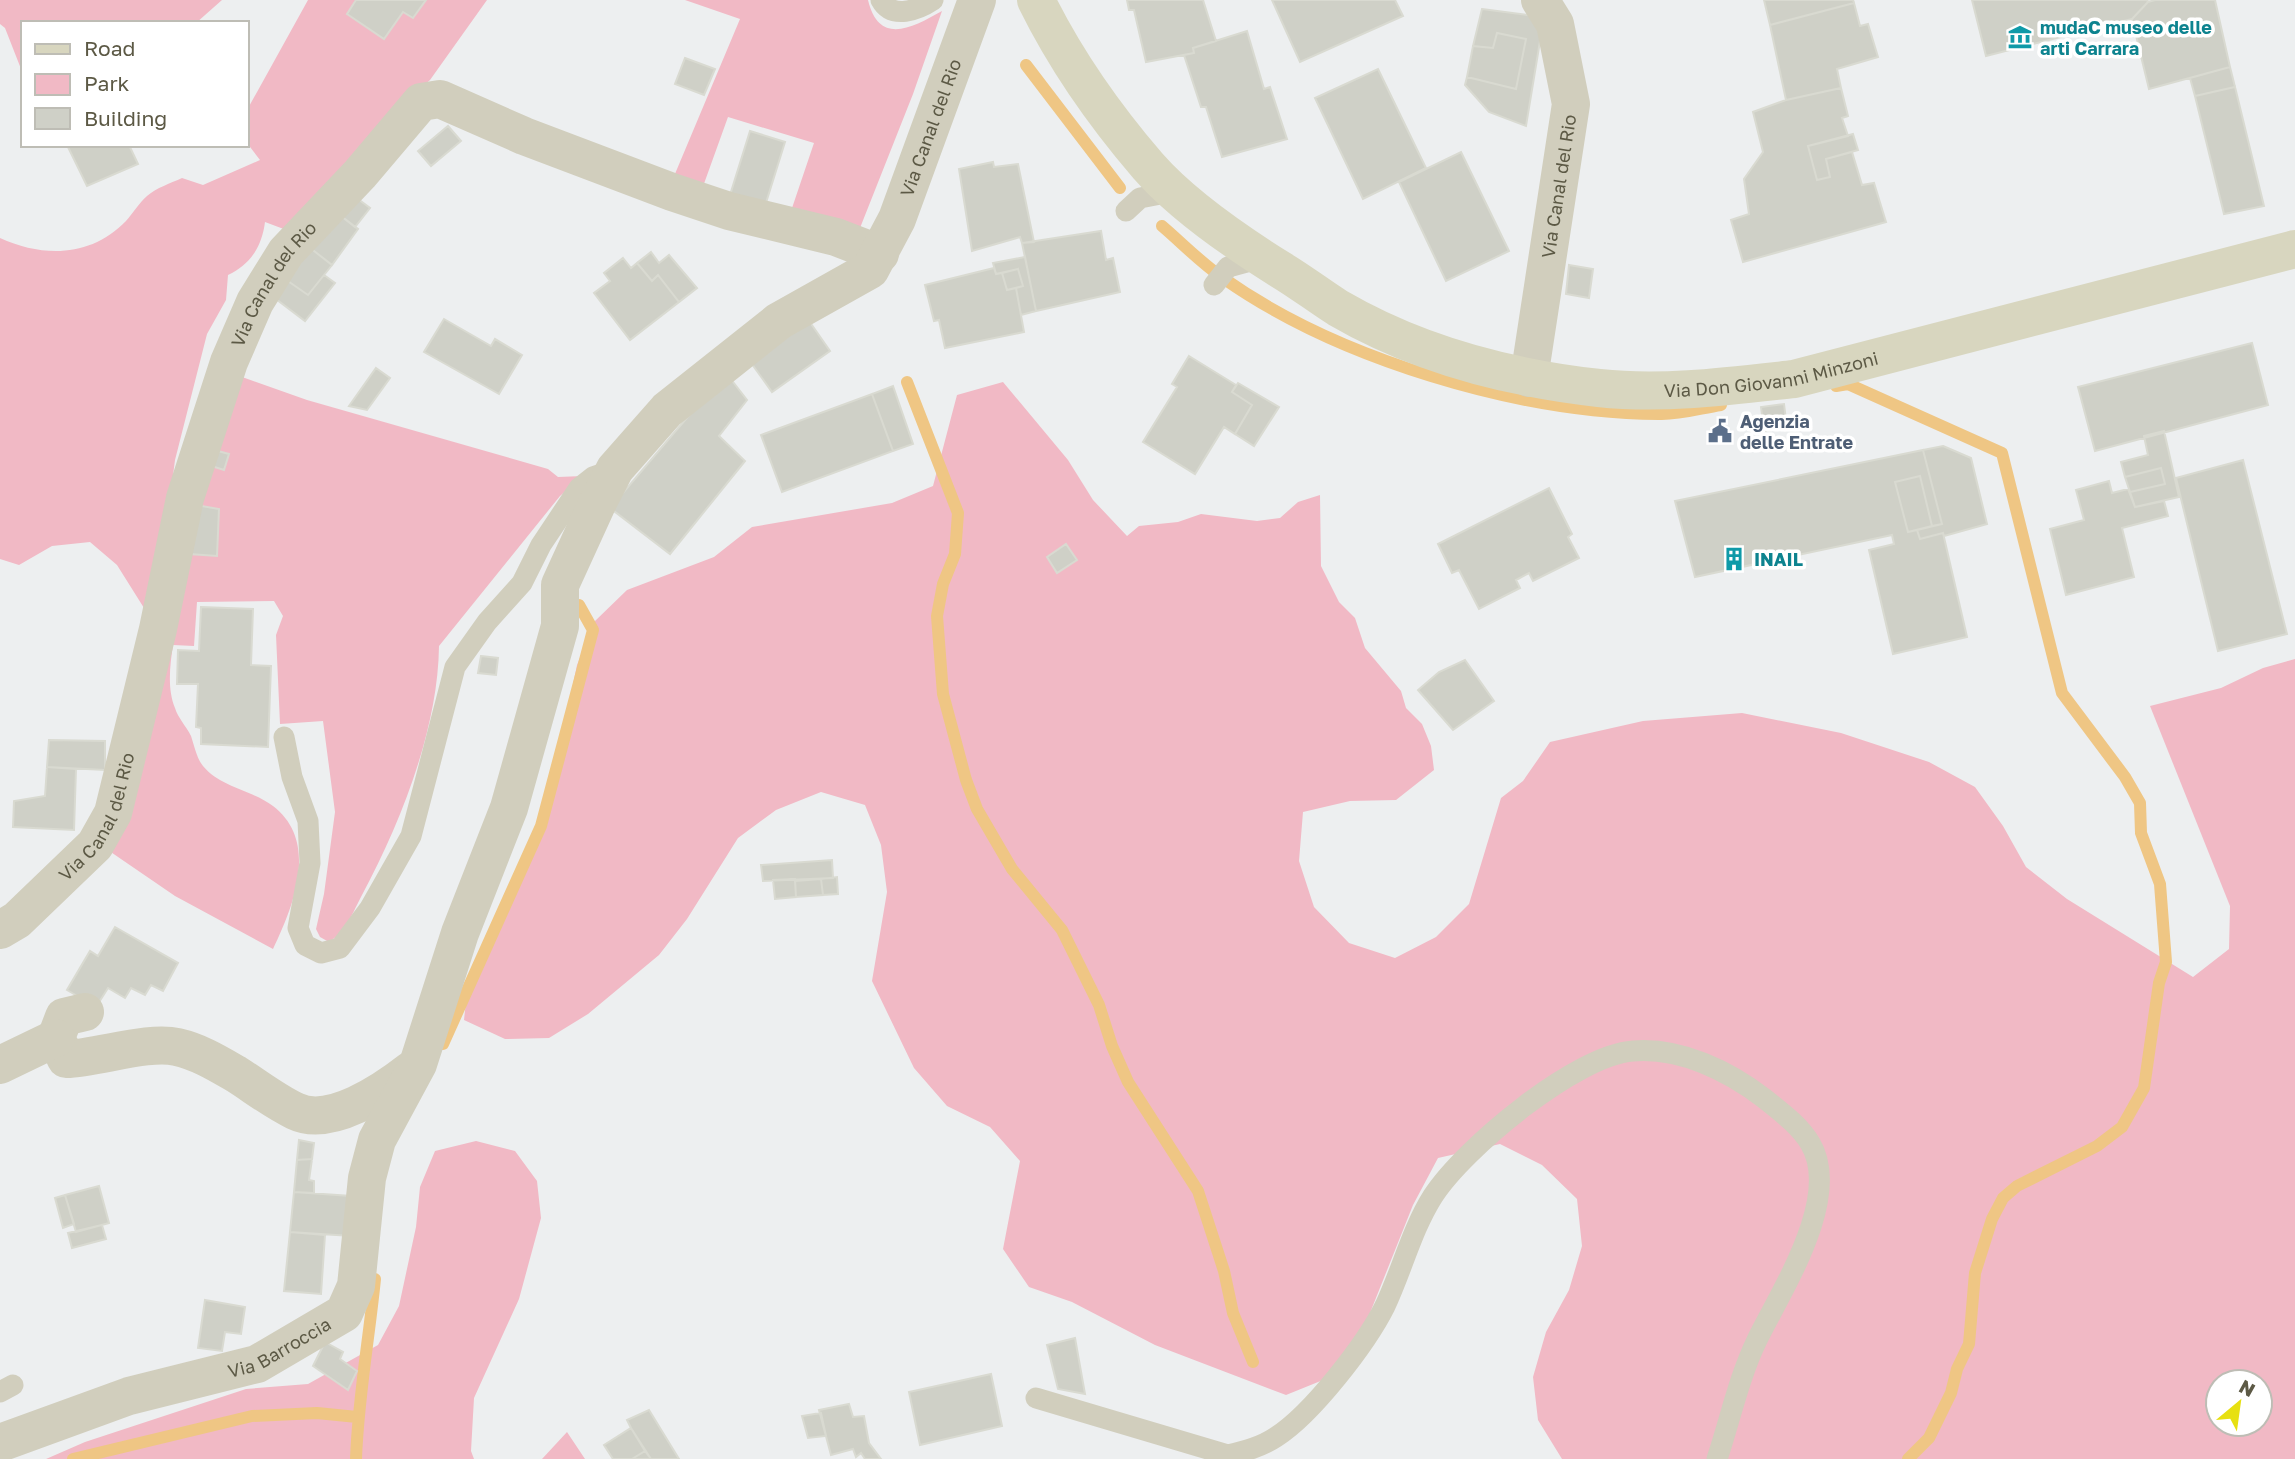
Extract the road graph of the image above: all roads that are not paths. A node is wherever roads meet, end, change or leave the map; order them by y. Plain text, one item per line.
1 (881, 0) edge
2 (933, 0) edge
3 (977, 0) edge
4 (1036, 0) edge
5 (1540, 0) edge
6 (1176, 191) junction
7 (1126, 211) dead end
8 (2295, 249) edge
9 (880, 254) junction
10 (1261, 258) junction
11 (1214, 285) dead end
12 (1529, 377) junction
13 (615, 469) junction
14 (284, 737) dead end
15 (0, 930) edge
16 (85, 1012) dead end
17 (56, 1038) junction
18 (418, 1064) junction
19 (0, 1065) edge
20 (1035, 1398) dead end
21 (0, 1443) edge
22 (1717, 1459) edge

1 - 2 lane
3 - 9 street, Via Canal del Rio
4 - 6 main road, Via Don Giovanni Minzoni
5 - 12 street, Via Canal del Rio
6 - 7 lane
6 - 10 main road, Via Don Giovanni Minzoni
8 - 12 main road, Via Don Giovanni Minzoni
9 - 13 street, Via Canal del Rio
9 - 15 street, Via Canal del Rio
10 - 11 lane
10 - 12 main road, Via Don Giovanni Minzoni
13 - 14 lane
13 - 18 street, Via Canal del Rio
16 - 17 street
17 - 18 street
17 - 19 street
18 - 21 street, Via Barroccia
20 - 22 lane

